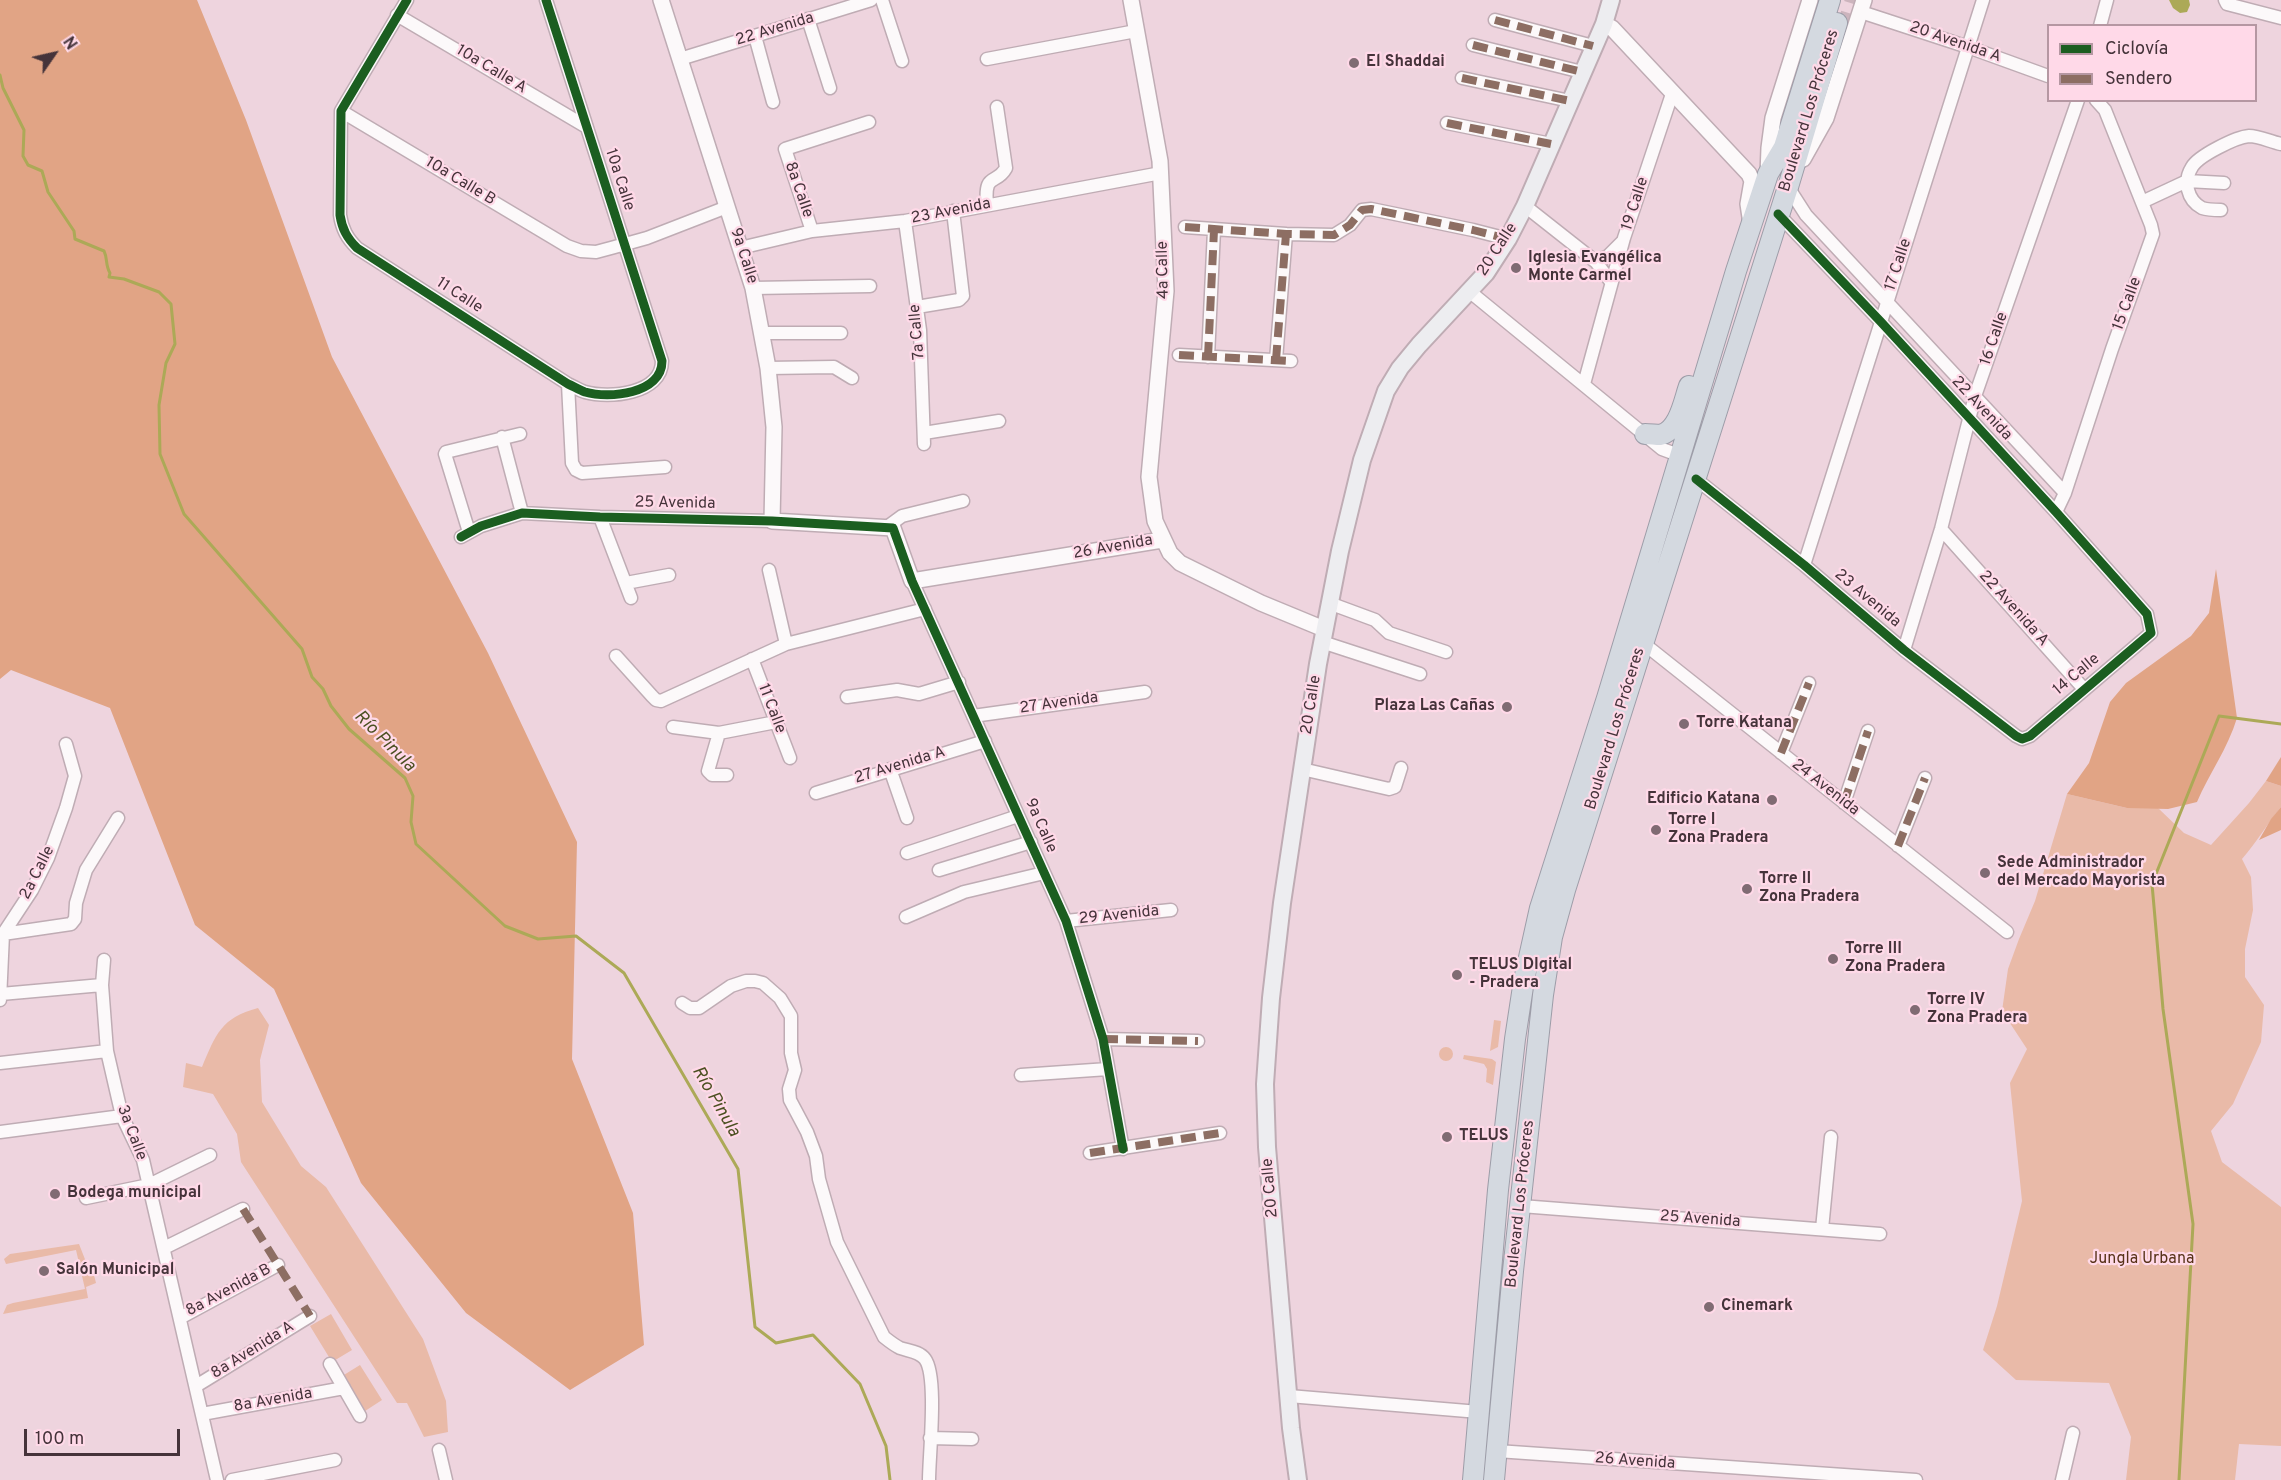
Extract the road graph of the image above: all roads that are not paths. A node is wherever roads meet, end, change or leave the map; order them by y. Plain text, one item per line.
1 (407, 0) edge
2 (546, 0) edge
3 (661, 0) edge
4 (871, 0) edge
5 (882, 0) edge
6 (1131, 0) edge
7 (1611, 0) edge
8 (1810, 0) edge
9 (1830, 0) edge
10 (1844, 0) edge
11 (1983, 0) edge
12 (2107, 0) edge
13 (2225, 0) edge
14 (1862, 6) edge
15 (397, 15) junction
16 (2281, 18) edge
17 (808, 20) junction
18 (1495, 20) dead end
19 (1604, 24) junction
20 (2101, 24) edge
21 (1136, 31) junction
22 (755, 36) junction
23 (1473, 45) dead end
24 (1593, 46) junction
25 (1968, 47) junction
26 (1802, 52) tunnel mouth
27 (680, 59) junction
28 (987, 59) dead end
29 (902, 61) dead end
30 (1582, 72) junction
31 (2047, 75) edge
32 (1462, 78) dead end
33 (830, 88) dead end
34 (1827, 90) tunnel mouth
35 (1672, 94) junction
36 (1570, 101) junction
37 (773, 102) dead end
38 (2077, 102) edge
39 (2098, 102) edge
40 (997, 107) dead end
41 (341, 111) junction
42 (869, 122) dead end
43 (1447, 123) dead end
44 (585, 126) junction
45 (1551, 144) junction
46 (2281, 144) edge
47 (1803, 159) junction
48 (1161, 173) junction
49 (1768, 174) junction
50 (2187, 181) junction
51 (1789, 182) junction
52 (2224, 183) dead end
53 (2142, 202) junction
54 (987, 205) junction
55 (1525, 206) junction
56 (727, 207) junction
57 (2221, 210) dead end
58 (953, 211) junction
59 (1778, 214) junction
60 (905, 221) junction
61 (1185, 227) dead end
62 (1751, 228) junction
63 (1214, 230) junction
64 (812, 231) junction
65 (1286, 234) junction
66 (1624, 238) junction
67 (1508, 239) junction
68 (625, 244) junction
69 (740, 248) junction
70 (1596, 262) junction
71 (1736, 271) junction
72 (1611, 282) junction
73 (870, 286) dead end
74 (753, 288) junction
75 (1469, 291) junction
76 (1888, 301) junction
77 (917, 307) junction
78 (1881, 322) junction
79 (763, 333) junction
80 (841, 333) dead end
81 (1179, 356) dead end
82 (1208, 357) junction
83 (1276, 360) junction
84 (1291, 361) dead end
85 (768, 368) junction
86 (852, 378) dead end
87 (568, 384) junction
88 (1584, 384) junction
89 (1975, 396) junction
90 (1968, 418) junction
91 (999, 421) dead end
92 (520, 434) dead end
93 (1645, 434) junction
94 (502, 437) junction
95 (1681, 456) junction
96 (665, 467) dead end
97 (1696, 479) junction
98 (2065, 493) junction
99 (963, 501) dead end
100 (2056, 512) junction
101 (522, 513) junction
102 (600, 517) junction
103 (772, 521) junction
104 (890, 527) junction
105 (1941, 529) junction
106 (1162, 540) junction
107 (1804, 565) junction
108 (769, 570) dead end
109 (669, 575) dead end
110 (912, 582) junction
111 (626, 583) junction
112 (631, 598) dead end
113 (1329, 603) junction
114 (925, 609) junction
115 (2151, 633) joint
116 (1323, 636) junction
117 (786, 644) junction
118 (1643, 644) junction
119 (1904, 650) junction
120 (1446, 652) dead end
121 (616, 656) dead end
122 (753, 659) junction
123 (1420, 674) dead end
124 (959, 682) junction
125 (1809, 683) dead end
126 (2084, 689) junction
127 (1145, 692) dead end
128 (847, 697) dead end
129 (973, 716) junction
130 (776, 722) junction
131 (673, 727) dead end
132 (1868, 731) dead end
133 (719, 733) junction
134 (2022, 739) joint
135 (985, 741) junction
136 (66, 744) dead end
137 (1781, 753) junction
138 (790, 758) dead end
139 (1401, 768) dead end
140 (890, 769) junction
141 (1302, 769) junction
142 (727, 775) dead end
143 (1925, 778) dead end
144 (816, 793) dead end
145 (1844, 803) junction
146 (1018, 816) junction
147 (118, 818) dead end
148 (907, 818) dead end
149 (1030, 842) junction
150 (1898, 846) junction
151 (907, 853) dead end
152 (939, 870) dead end
153 (1044, 873) junction
154 (1171, 910) dead end
155 (906, 917) dead end
156 (1066, 921) junction
157 (2007, 932) dead end
158 (3, 934) junction
159 (104, 960) dead end
160 (102, 985) junction
161 (0, 997) edge
162 (682, 1003) dead end
163 (1103, 1039) junction
164 (1198, 1041) dead end
165 (107, 1051) junction
166 (0, 1063) edge
167 (1108, 1069) junction
168 (1021, 1075) dead end
169 (122, 1116) junction
170 (0, 1132) edge
171 (1220, 1133) dead end
172 (1831, 1137) dead end
173 (1123, 1149) junction
174 (1090, 1153) dead end
175 (210, 1155) dead end
176 (149, 1185) junction
177 (86, 1198) dead end
178 (1521, 1206) junction
179 (243, 1209) dead end
180 (1822, 1229) junction
181 (1880, 1233) dead end
182 (164, 1248) junction
183 (278, 1265) dead end
184 (310, 1316) dead end
185 (180, 1318) junction
186 (330, 1364) dead end
187 (196, 1386) junction
188 (344, 1388) junction
189 (1289, 1396) junction
190 (1479, 1412) junction
191 (202, 1413) junction
192 (360, 1416) dead end
193 (2073, 1433) dead end
194 (930, 1438) junction
195 (972, 1439) dead end
196 (440, 1450) dead end
197 (1497, 1451) junction
198 (335, 1460) dead end
199 (1881, 1479) edge
200 (218, 1480) edge
201 (232, 1480) edge
202 (446, 1480) edge
203 (928, 1480) edge
204 (1298, 1480) edge
205 (1473, 1480) edge
206 (1494, 1480) edge
207 (1916, 1480) edge
208 (2062, 1480) edge

1 - 15 street
2 - 44 street, 10a Calle
3 - 27 street, 9a Calle
4 - 17 street, 22 Avenida
5 - 29 street
6 - 21 street, 4a Calle
7 - 19 main road, 20 Calle
8 - 49 street, Boulevard Los Próceres
9 - 49 highway, Boulevard Los Próceres
10 - 51 highway, Boulevard Los Próceres
11 - 25 street, 17 Calle
12 - 20 street
13 - 16 street
14 - 25 street, 20 Avenida A
14 - 47 street, Boulevard Los Próceres
15 - 41 street
15 - 44 street, 10a Calle A
17 - 22 street, 22 Avenida
17 - 33 street
18 - 24 street
19 - 24 main road, 20 Calle
19 - 35 street
21 - 28 street
21 - 48 street, 4a Calle
22 - 27 street, 22 Avenida
22 - 37 street
23 - 30 street
24 - 30 main road, 20 Calle
25 - 31 street, 20 Avenida A
25 - 76 street, 17 Calle
26 - 49 highway
27 - 56 street, 9a Calle
30 - 36 main road, 20 Calle
32 - 36 street
34 - 47 highway
35 - 62 street
35 - 66 street, 19 Calle
36 - 45 main road, 20 Calle
38 - 89 street, 16 Calle
39 - 53 street, 15 Calle
40 - 54 street
41 - 68 street, 10a Calle B
41 - 87 street, 11 Calle
42 - 64 street, 8a Calle
43 - 45 street
44 - 68 street, 10a Calle
45 - 55 main road, 20 Calle
46 - 50 street
47 - 51 highway
48 - 54 street, 23 Avenida
48 - 106 street, 4a Calle
49 - 62 highway, Boulevard Los Próceres
50 - 52 street
50 - 53 street
50 - 57 street
51 - 59 highway, Boulevard Los Próceres
51 - 76 street, 22 Avenida
53 - 98 street, 15 Calle
54 - 58 street, 23 Avenida
55 - 67 main road, 20 Calle
55 - 70 street
56 - 68 street
56 - 69 street, 9a Calle
58 - 60 street, 23 Avenida
58 - 77 street
59 - 78 street, 22 Avenida
59 - 97 highway, Boulevard Los Próceres
60 - 64 street, 23 Avenida
60 - 77 street, 7a Calle
61 - 63 street
62 - 71 highway, Boulevard Los Próceres
63 - 65 street
63 - 82 street
64 - 69 street, 23 Avenida
65 - 67 street
65 - 83 street
66 - 70 street
66 - 72 street, 19 Calle
67 - 75 main road, 20 Calle
68 - 87 street, 10a Calle
69 - 74 street, 9a Calle
70 - 72 street
71 - 93 highway
71 - 95 highway, Boulevard Los Próceres
72 - 88 street, 19 Calle
73 - 74 street
74 - 79 street, 9a Calle
75 - 88 street
75 - 113 main road, 20 Calle
76 - 78 street, 17 Calle
76 - 89 street, 22 Avenida
77 - 91 street, 7a Calle
78 - 90 street, 22 Avenida
78 - 107 street, 17 Calle
79 - 80 street
79 - 85 street, 9a Calle
81 - 82 street
82 - 83 street
83 - 84 street
85 - 86 street
85 - 103 street, 9a Calle
87 - 96 street
88 - 93 street
89 - 90 street, 16 Calle
89 - 98 street, 22 Avenida
90 - 100 street, 22 Avenida
90 - 105 street, 16 Calle
92 - 94 street
93 - 95 street
94 - 101 street
94 - 101 street, 25 Avenida
95 - 190 highway, Boulevard Los Próceres
97 - 107 street, 23 Avenida
97 - 118 highway, Boulevard Los Próceres
98 - 100 street, 15 Calle
99 - 104 street
100 - 115 street, 22 Avenida
101 - 102 street, 25 Avenida
102 - 103 street, 25 Avenida
102 - 111 street
103 - 104 street, 25 Avenida
104 - 110 street, 9a Calle
105 - 119 street, 16 Calle
105 - 126 street, 22 Avenida A
106 - 110 street, 26 Avenida
106 - 116 street, 26 Avenida
107 - 119 street, 23 Avenida
108 - 117 street
109 - 111 street
110 - 114 street, 9a Calle
111 - 112 street
113 - 116 main road, 20 Calle
113 - 120 street
114 - 117 street
114 - 124 street, 9a Calle
115 - 126 street, 14 Calle
116 - 123 street
116 - 141 main road, 20 Calle
117 - 122 street
118 - 137 street, 24 Avenida
118 - 178 highway, Boulevard Los Próceres
119 - 134 street, 23 Avenida
121 - 122 street
122 - 130 street, 11 Calle
124 - 128 street
124 - 129 street, 9a Calle
125 - 137 street
126 - 134 street, 14 Calle
127 - 129 street, 27 Avenida
129 - 135 street, 9a Calle
130 - 133 street
130 - 138 street, 11 Calle
131 - 133 street
132 - 145 street
133 - 142 street
135 - 140 street, 27 Avenida A
135 - 146 street, 9a Calle
136 - 158 street, 2a Calle
137 - 145 street, 24 Avenida
139 - 141 street
140 - 144 street, 27 Avenida A
140 - 148 street
141 - 189 main road, 20 Calle
143 - 150 street
145 - 150 street, 24 Avenida
146 - 149 street, 9a Calle
146 - 151 street
147 - 158 street
149 - 152 street
149 - 153 street, 9a Calle
150 - 157 street, 24 Avenida
153 - 155 street
153 - 156 street, 9a Calle
154 - 156 street, 29 Avenida
156 - 163 street, 9a Calle
158 - 161 street
159 - 160 street, 3a Calle
160 - 161 street
160 - 165 street, 3a Calle
162 - 194 street
163 - 164 street
163 - 167 street, 9a Calle
165 - 166 street
165 - 169 street, 3a Calle
167 - 168 street
167 - 173 street, 9a Calle
169 - 170 street
169 - 176 street, 3a Calle
171 - 173 street
172 - 180 street
173 - 174 street
175 - 176 street
176 - 177 street
176 - 182 street, 3a Calle
178 - 180 street, 25 Avenida
178 - 197 highway, Boulevard Los Próceres
179 - 182 street
180 - 181 street, 25 Avenida
182 - 185 street, 3a Calle
183 - 185 street, 8a Avenida B
184 - 187 street, 8a Avenida A
185 - 187 street, 3a Calle
186 - 188 street
187 - 191 street, 3a Calle
188 - 191 street, 8a Avenida
188 - 192 street
189 - 190 street
189 - 204 main road, 20 Calle
190 - 205 highway, Boulevard Los Próceres
191 - 200 street, 3a Calle
193 - 208 street
194 - 195 street
194 - 203 street
196 - 202 street
197 - 199 street, 26 Avenida
197 - 206 highway, Boulevard Los Próceres
198 - 201 street
199 - 207 street, 26 Avenida

